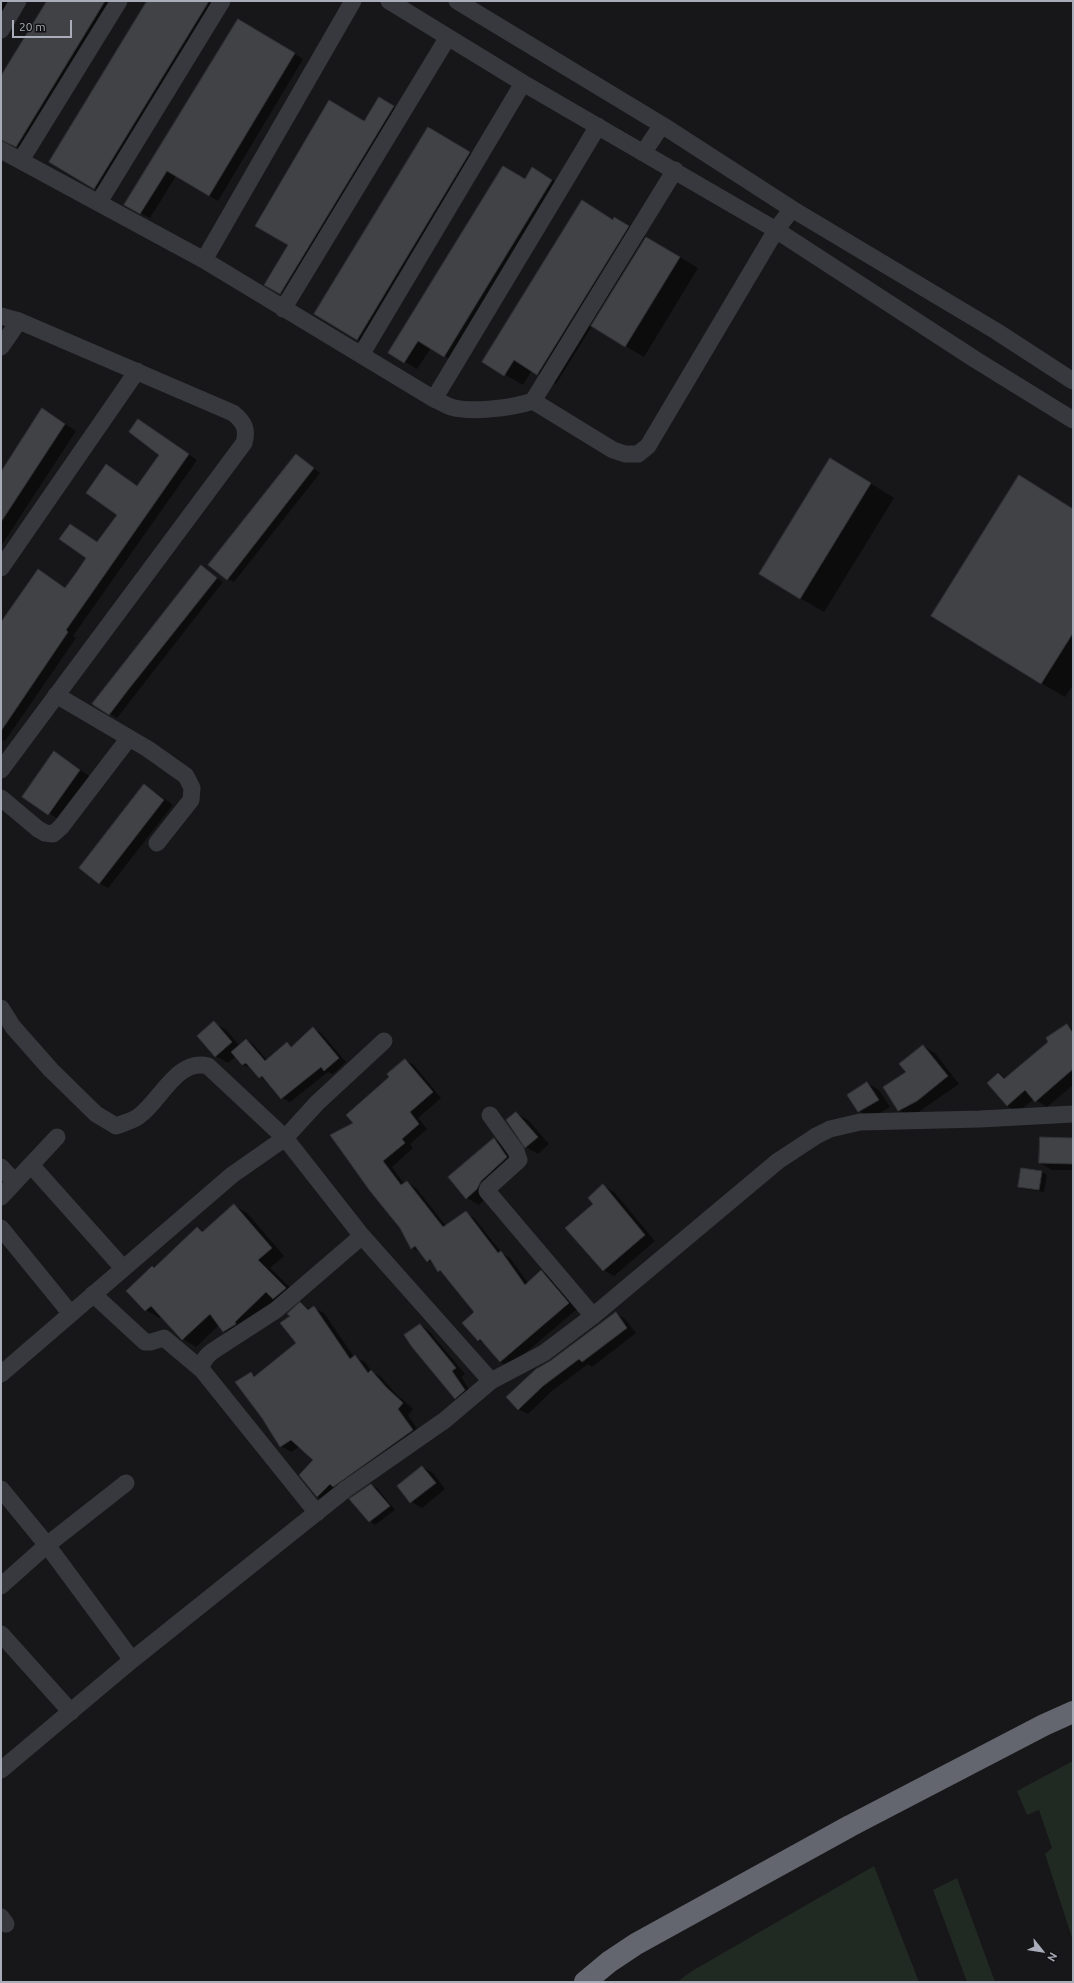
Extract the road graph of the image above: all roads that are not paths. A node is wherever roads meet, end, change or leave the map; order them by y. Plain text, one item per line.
1 (18, 1) edge
2 (119, 1) edge
3 (222, 1) edge
4 (353, 1) edge
5 (390, 1) edge
6 (457, 1) edge
7 (1, 30) edge
8 (448, 37) junction
9 (524, 83) junction
10 (662, 125) junction
11 (598, 126) junction
12 (1, 150) edge
13 (644, 153) junction
14 (22, 160) junction
15 (675, 170) junction
16 (99, 202) junction
17 (792, 209) junction
18 (776, 230) junction
19 (204, 260) junction
20 (283, 309) junction
21 (1, 316) edge
22 (20, 321) junction
23 (1, 347) edge
24 (361, 355) junction
25 (137, 370) junction
26 (1073, 382) edge
27 (434, 399) junction
28 (532, 402) junction
29 (1073, 420) edge
30 (1, 568) edge
31 (56, 695) junction
32 (128, 738) junction
33 (1, 770) edge
34 (1, 798) edge
35 (157, 843) dead end
36 (1, 1008) edge
37 (384, 1041) dead end
38 (1073, 1114) edge
39 (490, 1115) dead end
40 (57, 1137) dead end
41 (285, 1138) junction
42 (31, 1165) junction
43 (1, 1167) edge
44 (15, 1182) junction
45 (1, 1197) edge
46 (1, 1228) edge
47 (362, 1236) junction
48 (123, 1268) junction
49 (93, 1294) junction
50 (71, 1314) junction
51 (593, 1316) junction
52 (202, 1370) junction
53 (1, 1374) edge
54 (490, 1381) junction
55 (126, 1482) dead end
56 (1, 1489) edge
57 (317, 1512) junction
58 (47, 1545) junction
59 (1, 1586) edge
60 (1, 1634) edge
61 (132, 1660) junction
62 (71, 1712) junction
63 (1073, 1712) edge
64 (1, 1770) edge
65 (585, 1982) edge

1 - 7 street
2 - 14 street
3 - 16 street
4 - 19 street
5 - 8 street
6 - 10 street
8 - 9 street
8 - 20 street
9 - 11 street
9 - 24 street
10 - 13 street
10 - 17 street
11 - 13 street
11 - 27 street
12 - 14 street
13 - 15 street
14 - 16 street
15 - 18 street
15 - 28 street
16 - 19 street
17 - 18 street
17 - 26 street
18 - 28 street
18 - 29 street
19 - 20 street
20 - 24 street
21 - 22 street
22 - 23 street
22 - 25 street
24 - 27 street
25 - 30 street
25 - 31 street
27 - 28 street
31 - 32 street
31 - 33 street
32 - 34 street
32 - 35 street
36 - 41 street
37 - 41 street
38 - 51 street
39 - 51 street
40 - 42 street
41 - 47 street
41 - 48 street
42 - 44 street
42 - 48 street
43 - 44 street
44 - 45 street
46 - 50 street
47 - 52 street
47 - 54 street
48 - 49 street
49 - 50 street
49 - 52 street
50 - 53 street
51 - 54 street
52 - 57 street
54 - 57 street
55 - 58 street
56 - 58 street
57 - 61 street
58 - 59 street
58 - 61 street
60 - 62 street
61 - 62 street
62 - 64 street
63 - 65 highway

